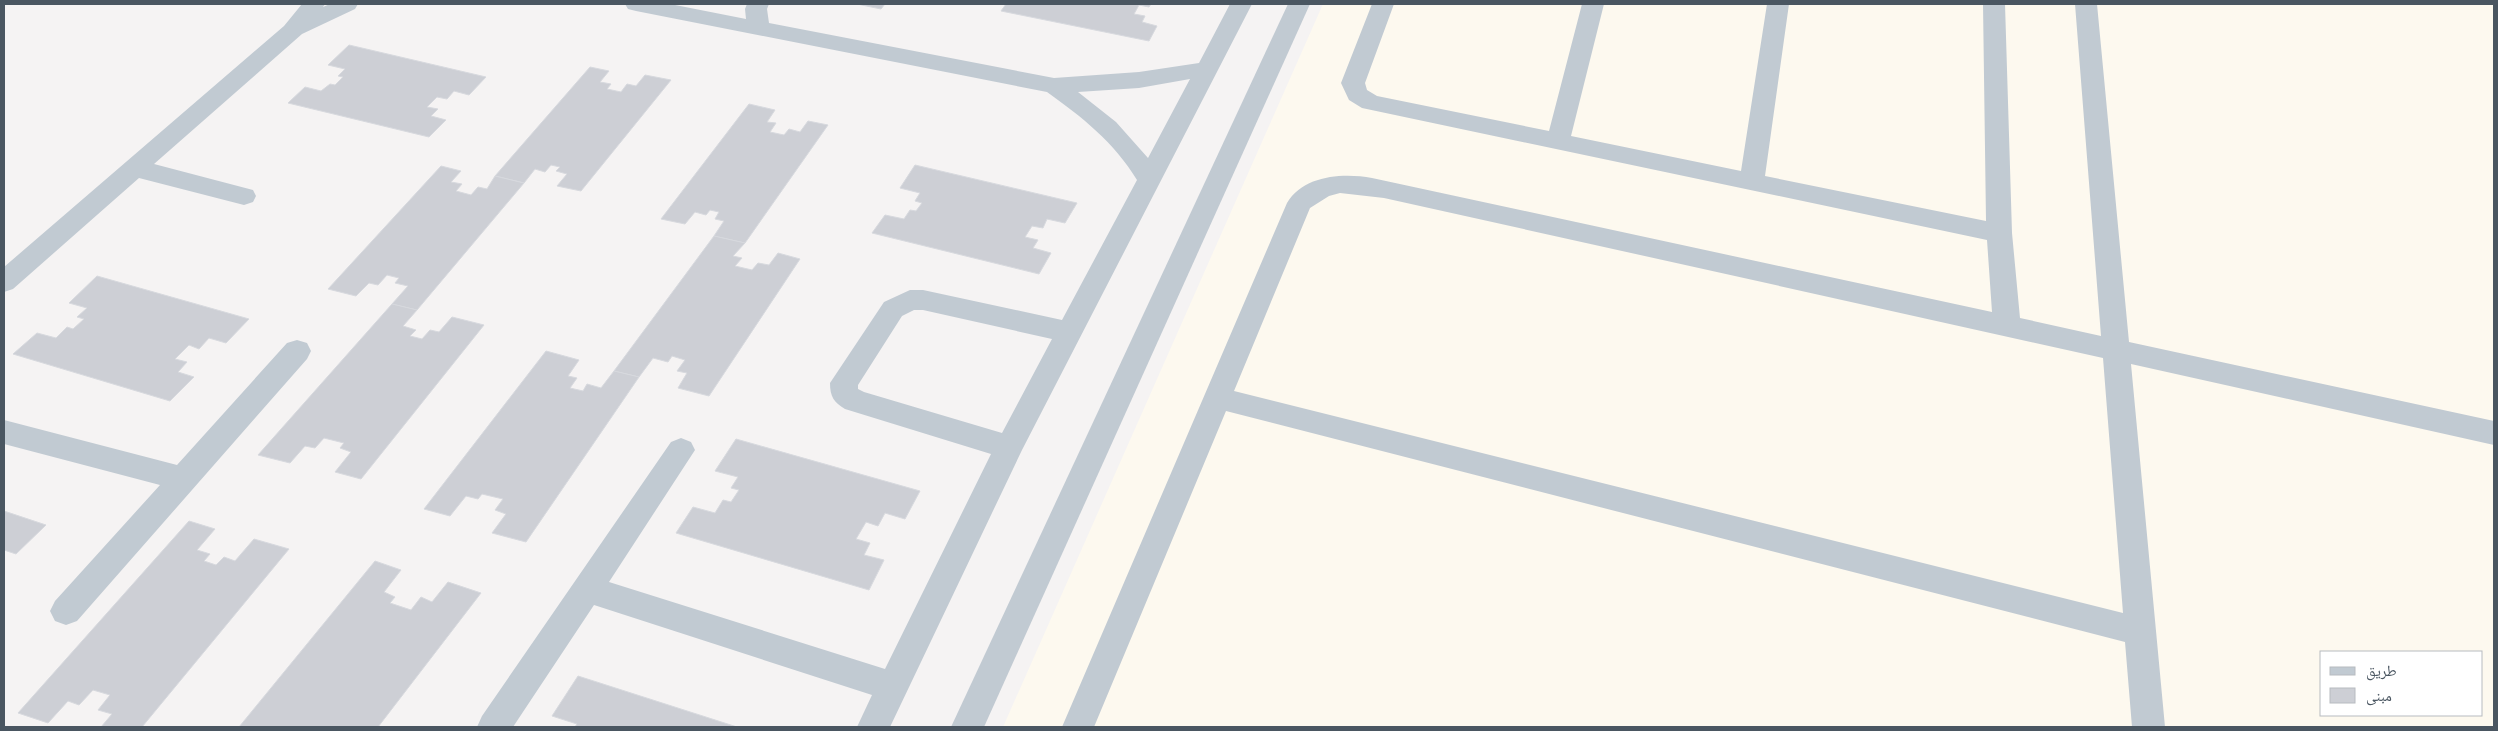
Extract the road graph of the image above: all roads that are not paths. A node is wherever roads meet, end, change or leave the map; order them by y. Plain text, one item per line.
1 (314, 4) edge
2 (347, 4) edge
3 (636, 4) edge
4 (758, 4) edge
5 (1241, 4) edge
6 (1299, 4) edge
7 (1383, 4) edge
8 (1593, 4) edge
9 (1778, 4) edge
10 (1994, 4) edge
11 (2086, 4) edge
12 (759, 29) junction
13 (292, 31) junction
14 (1208, 69) junction
15 (1054, 86) junction
16 (1558, 141) junction
17 (135, 168) junction
18 (1150, 181) junction
19 (1752, 181) junction
20 (244, 196) dead end
21 (1998, 232) junction
22 (4, 282) edge
23 (2007, 326) junction
24 (1069, 332) junction
25 (2116, 350) junction
26 (297, 351) dead end
27 (1217, 398) junction
28 (4, 432) edge
29 (2494, 433) edge
30 (1009, 447) junction
31 (681, 450) dead end
32 (182, 479) junction
33 (586, 589) junction
34 (66, 611) dead end
35 (2140, 632) junction
36 (894, 687) junction
37 (494, 727) edge
38 (873, 727) edge
39 (967, 727) edge
40 (1078, 727) edge
41 (2148, 727) edge

1 - 13 street
2 - 13 street
3 - 12 street
4 - 12 street
5 - 14 street
6 - 39 street
7 - 16 street
8 - 16 street
9 - 19 street
10 - 21 street
11 - 25 street
12 - 15 street
13 - 17 street
14 - 15 street
14 - 18 street
15 - 18 street
16 - 19 street
17 - 20 street
17 - 22 street
18 - 24 street
19 - 21 street
21 - 23 street
23 - 25 street
23 - 27 street
24 - 30 street
24 - 30 street
25 - 29 street
25 - 35 street
26 - 32 street
27 - 35 street
27 - 40 street
28 - 32 street
30 - 36 street
31 - 33 street
32 - 34 street
33 - 36 street
33 - 37 street
35 - 41 street
36 - 38 street

